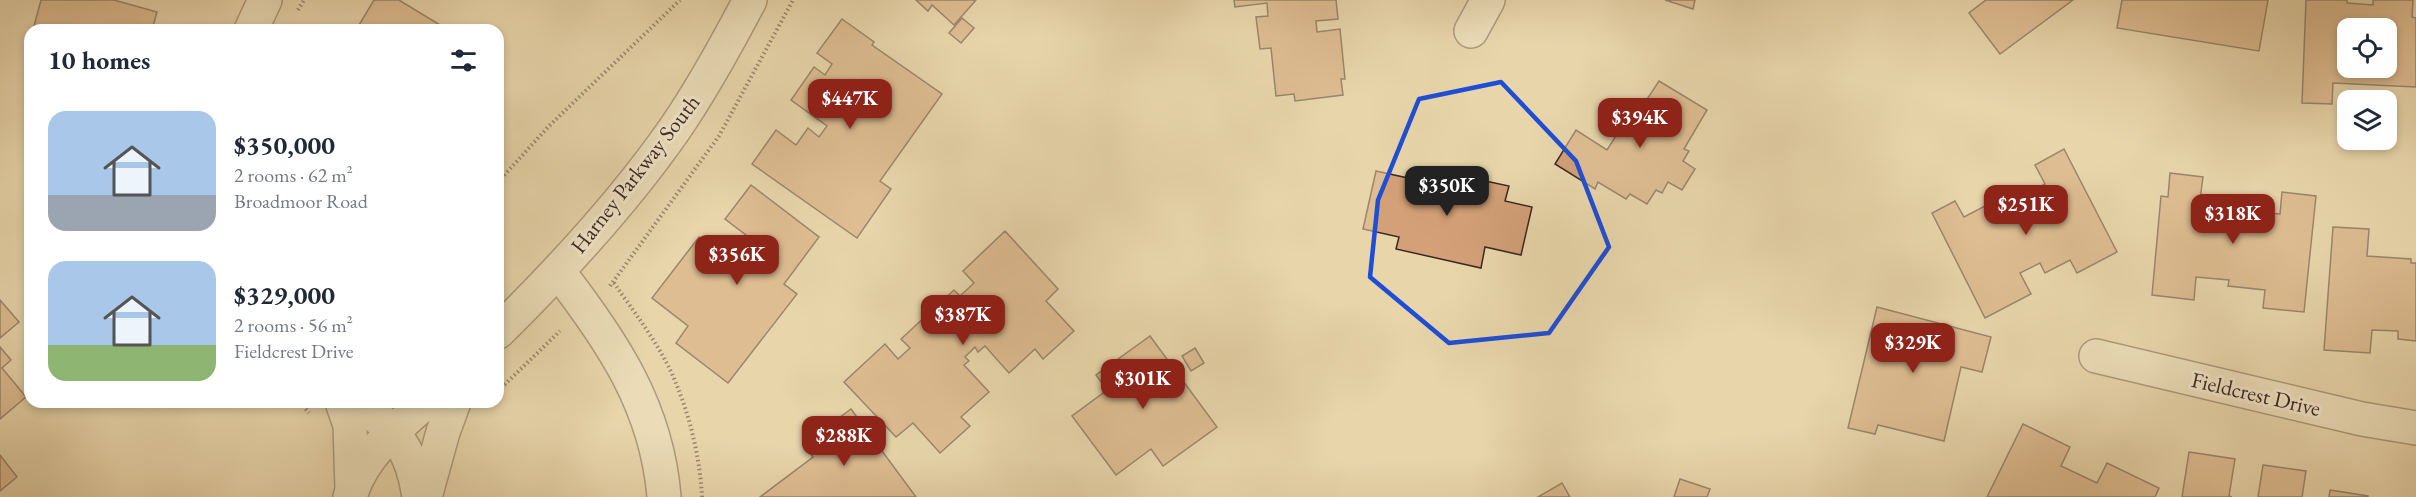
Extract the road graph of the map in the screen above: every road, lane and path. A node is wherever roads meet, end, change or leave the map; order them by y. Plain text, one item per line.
1 (265, 0) edge
2 (680, 0) edge
3 (750, 0) edge
4 (1488, 0) edge
5 (254, 24) edge
6 (1471, 31) dead end
7 (504, 175) edge
8 (558, 271) junction
9 (585, 306) junction
10 (504, 326) edge
11 (2096, 356) dead end
12 (504, 385) edge
13 (344, 408) edge
14 (367, 408) edge
15 (419, 408) edge
16 (452, 408) edge
17 (2416, 428) edge
18 (393, 430) junction
19 (351, 494) edge
20 (419, 497) edge
21 (425, 497) edge
22 (664, 497) edge

1 - 5 street
2 - 7 path
3 - 8 street, Harney Parkway South
4 - 6 street
8 - 9 street
8 - 10 street, Harney Parkway South
9 - 12 path
9 - 22 street
11 - 17 street, Fieldcrest Drive
13 - 19 street
14 - 18 street
15 - 18 street
16 - 21 street
18 - 19 street
18 - 20 street

